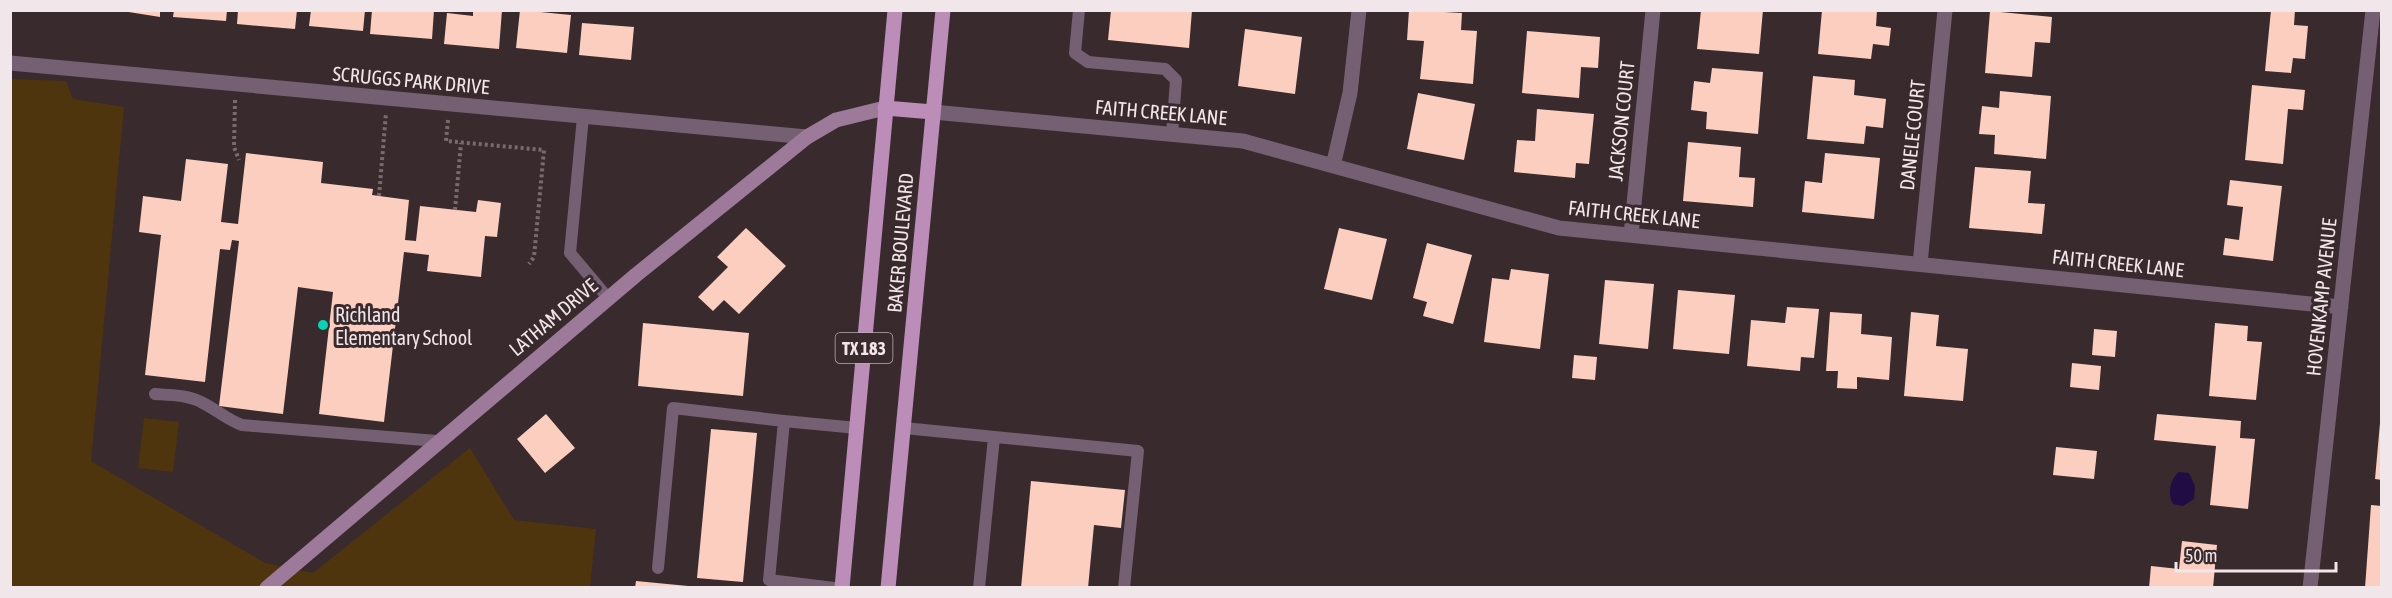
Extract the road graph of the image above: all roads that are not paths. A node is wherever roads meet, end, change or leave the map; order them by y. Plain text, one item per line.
1 (895, 10) edge
2 (943, 10) edge
3 (1079, 10) edge
4 (1359, 10) edge
5 (1653, 10) edge
6 (1945, 10) edge
7 (2373, 10) edge
8 (10, 63) edge
9 (885, 108) junction
10 (933, 112) junction
11 (584, 117) junction
12 (1172, 134) junction
13 (807, 137) junction
14 (1332, 166) junction
15 (1631, 235) junction
16 (1920, 264) junction
17 (608, 298) junction
18 (2341, 307) junction
19 (155, 394) dead end
20 (784, 421) junction
21 (857, 428) junction
22 (904, 428) junction
23 (994, 437) junction
24 (437, 441) junction
25 (658, 568) dead end
26 (267, 588) edge
27 (834, 588) edge
28 (842, 588) edge
29 (888, 588) edge
30 (980, 588) edge
31 (1124, 588) edge
32 (2310, 588) edge

1 - 9 main road, BAKER BOULEVARD / TX 183
2 - 10 main road, BAKER BOULEVARD / TX 183
3 - 12 lane
4 - 14 street
5 - 15 street, JACKSON COURT
6 - 16 street, DANELE COURT
7 - 18 street, HOVENKAMP AVENUE
8 - 11 street, SCRUGGS PARK DRIVE
9 - 10 main road
9 - 13 street, LATHAM DRIVE
9 - 21 main road, BAKER BOULEVARD / TX 183
10 - 12 street, FAITH CREEK LANE
10 - 22 main road, BAKER BOULEVARD / TX 183
11 - 13 street, SCRUGGS PARK DRIVE
11 - 17 lane
12 - 14 street, FAITH CREEK LANE
13 - 17 street, LATHAM DRIVE
14 - 15 street, FAITH CREEK LANE
15 - 16 street, FAITH CREEK LANE
16 - 18 street, FAITH CREEK LANE
17 - 24 street, LATHAM DRIVE
18 - 32 street, HOVENKAMP AVENUE
19 - 24 lane
20 - 21 lane
20 - 25 lane
20 - 27 lane
21 - 28 main road, BAKER BOULEVARD / TX 183
22 - 23 lane
22 - 29 main road, BAKER BOULEVARD / TX 183
23 - 30 lane
23 - 31 lane
24 - 26 street, LATHAM DRIVE

